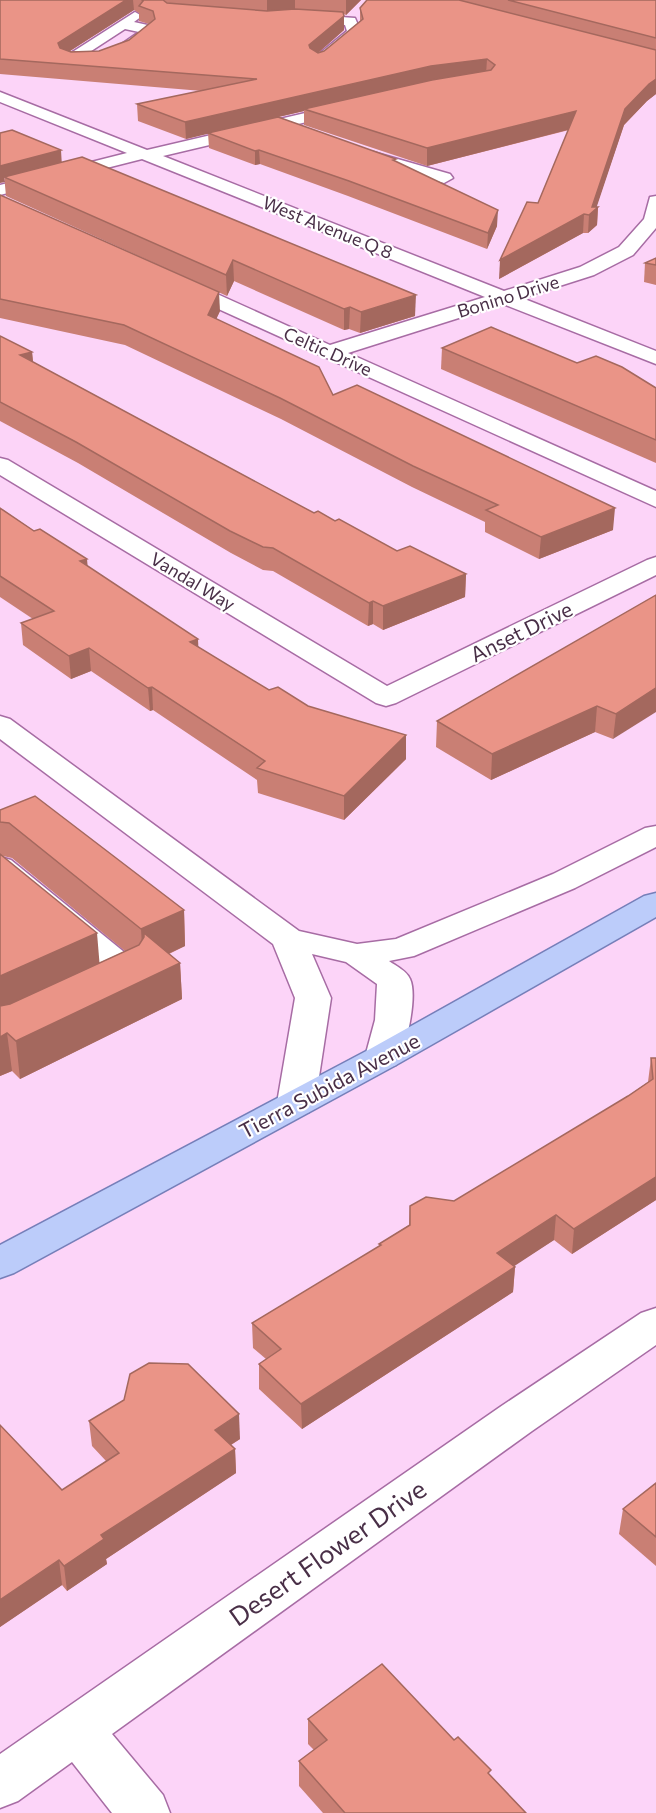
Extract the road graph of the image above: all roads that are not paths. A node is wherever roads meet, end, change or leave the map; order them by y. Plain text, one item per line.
1 (142, 3) edge
2 (125, 14) junction
3 (151, 15) edge
4 (285, 22) edge
5 (318, 62) edge
6 (0, 97) edge
7 (366, 104) edge
8 (42, 114) junction
9 (14, 119) dead end
10 (278, 124) junction
11 (311, 136) edge
12 (356, 151) edge
13 (145, 154) junction
14 (444, 178) dead end
15 (4, 200) edge
16 (656, 201) edge
17 (159, 275) edge
18 (502, 297) junction
19 (329, 352) junction
20 (656, 358) edge
21 (0, 465) edge
22 (656, 500) edge
23 (656, 565) edge
24 (386, 697) joint
25 (0, 725) edge
26 (656, 835) edge
27 (0, 867) edge
28 (656, 903) edge
29 (288, 939) junction
30 (357, 954) junction
31 (75, 996) edge
32 (383, 1057) junction
33 (296, 1103) junction
34 (52, 1235) junction
35 (0, 1250) edge
36 (0, 1263) edge
37 (656, 1324) edge
38 (76, 1728) junction
39 (0, 1784) edge
40 (144, 1813) edge

1 - 2 street
2 - 2 street
2 - 3 street
4 - 5 street
6 - 8 street, West Avenue Q 8
7 - 10 street
8 - 9 street
8 - 13 street, West Avenue Q 8
10 - 11 street
10 - 13 street
12 - 14 street
13 - 15 street
13 - 18 street, West Avenue Q 8
16 - 18 street, Bonino Drive
17 - 19 street, Celtic Drive
18 - 19 street, Bonino Drive
18 - 20 street, West Avenue Q 8
19 - 22 street, Celtic Drive
21 - 24 street, Vandal Way
23 - 24 street, Anset Drive
25 - 29 street
26 - 30 street
27 - 31 street
28 - 32 main road, Tierra Subida Avenue
29 - 30 street
29 - 33 street
30 - 32 street
32 - 33 main road, Tierra Subida Avenue
33 - 34 main road, Tierra Subida Avenue
34 - 35 street
34 - 36 main road, Tierra Subida Avenue
37 - 38 street, Desert Flower Drive
38 - 39 street, Desert Flower Drive
38 - 40 street

